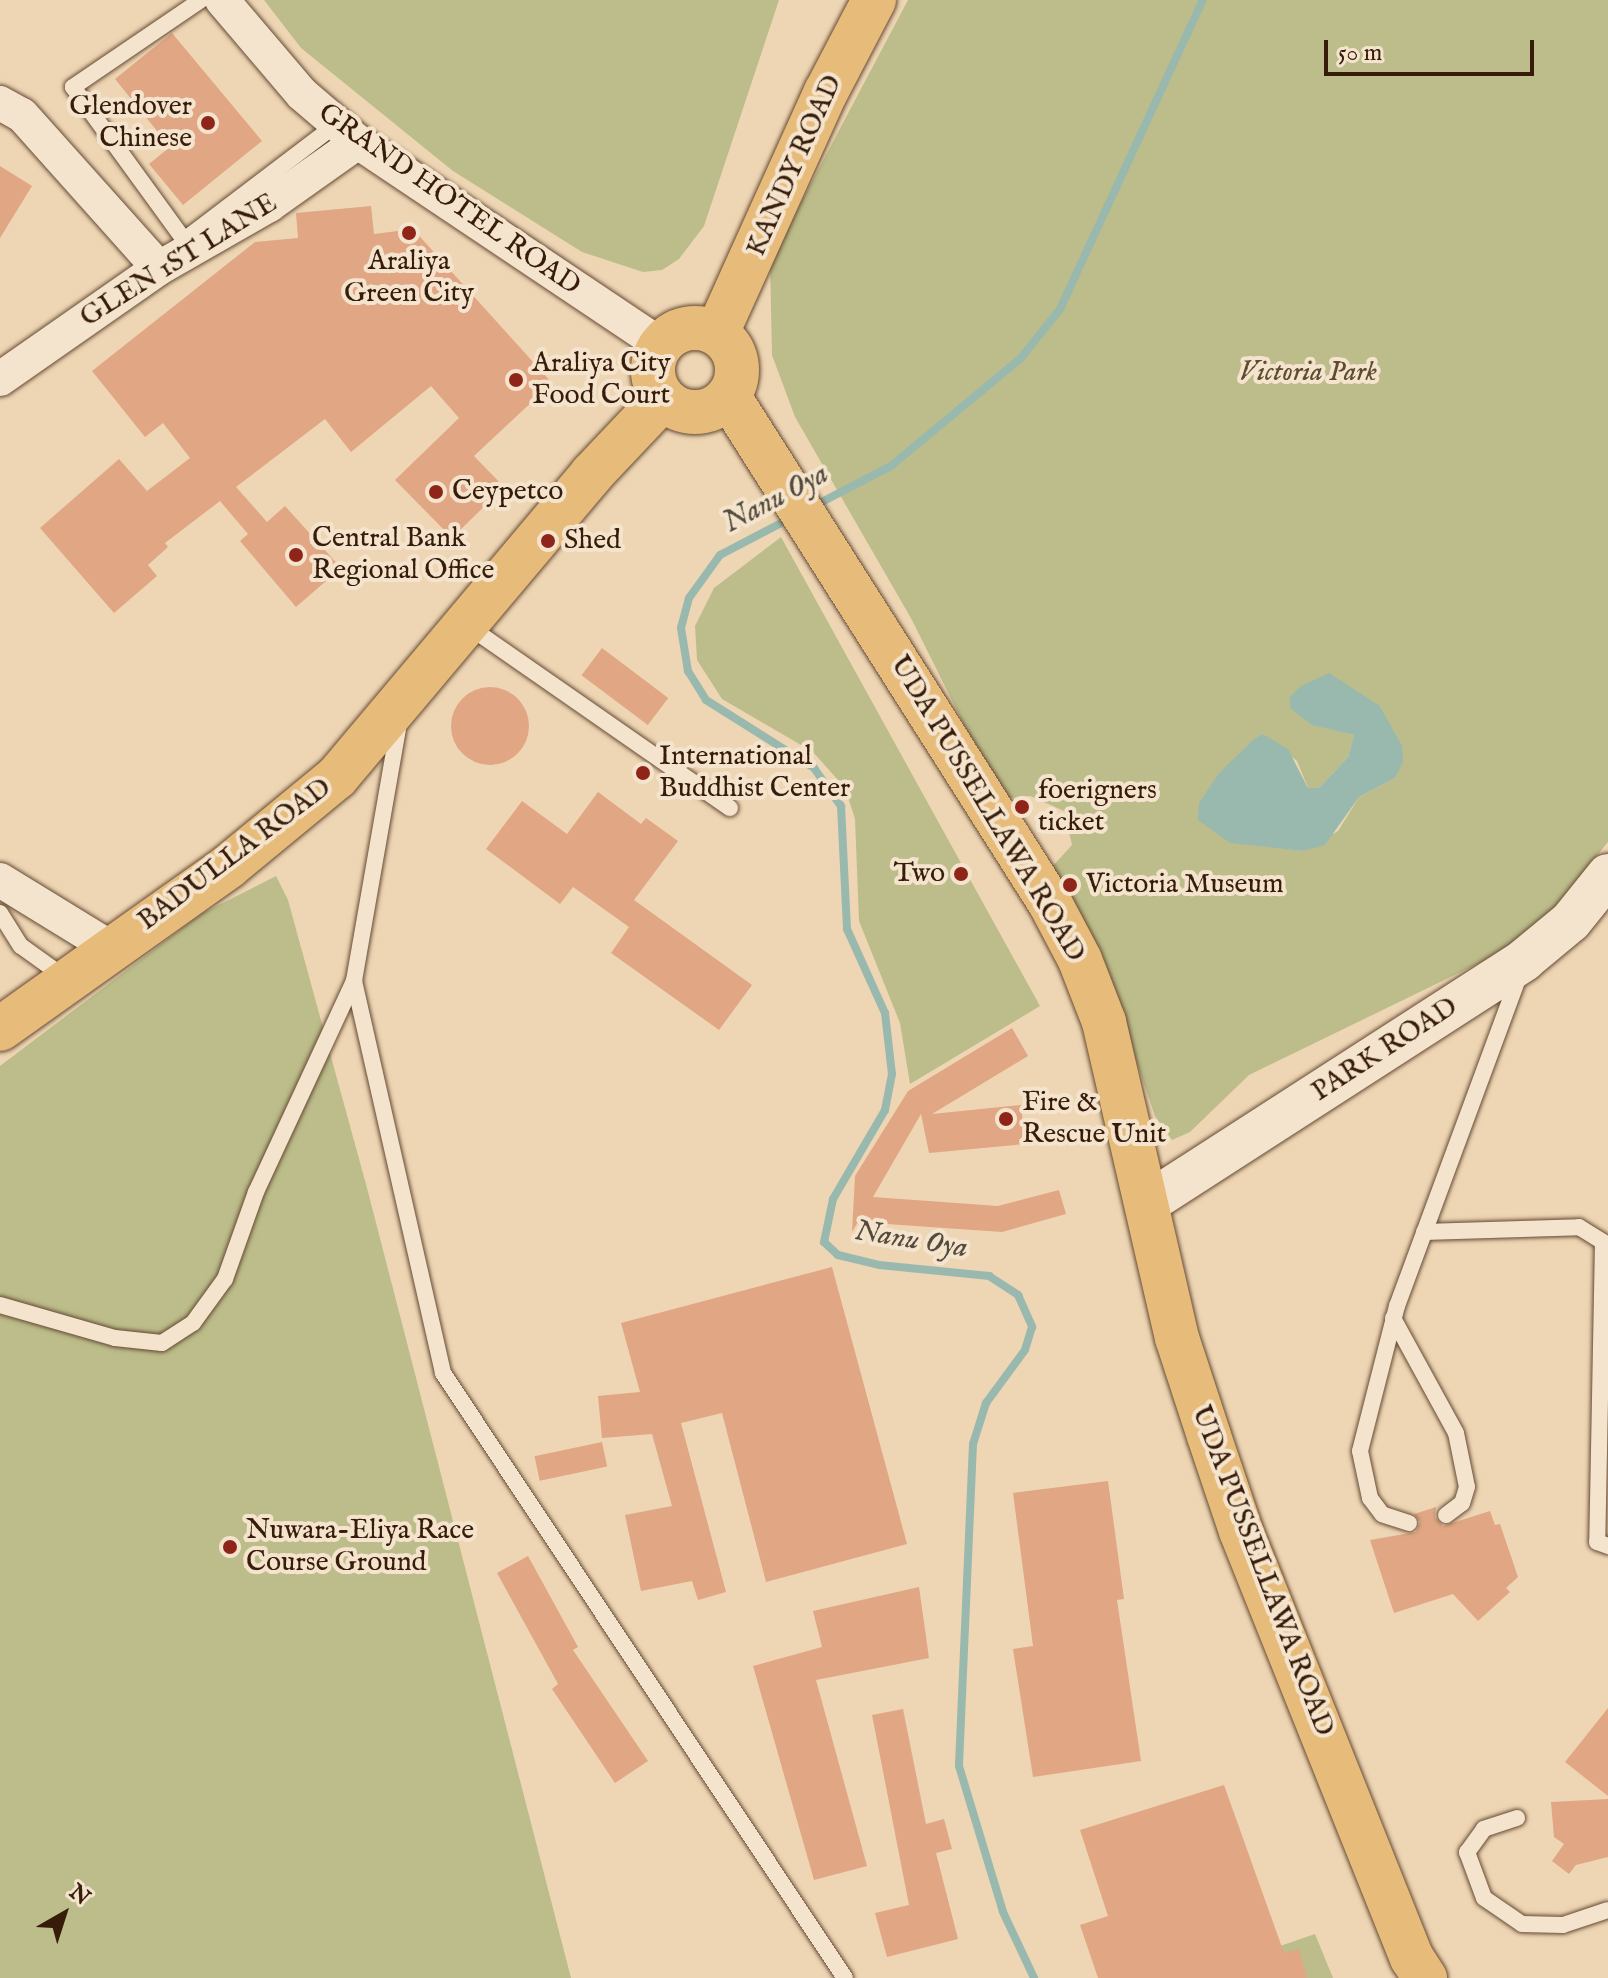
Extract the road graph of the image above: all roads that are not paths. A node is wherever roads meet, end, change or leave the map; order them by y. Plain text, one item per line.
1 (201, 0) edge
2 (222, 0) edge
3 (874, 0) edge
4 (0, 103) edge
5 (347, 133) junction
6 (159, 268) junction
7 (717, 333) junction
8 (661, 345) junction
9 (0, 379) edge
10 (729, 397) junction
11 (663, 399) junction
12 (468, 626) junction
13 (404, 703) junction
14 (730, 808) dead end
15 (1608, 875) edge
16 (0, 880) edge
17 (0, 913) edge
18 (111, 948) junction
19 (1524, 960) junction
20 (68, 980) junction
21 (354, 981) junction
22 (0, 1029) edge
23 (1146, 1204) junction
24 (1424, 1232) junction
25 (1606, 1238) edge
26 (0, 1305) edge
27 (1393, 1318) junction
28 (1446, 1515) dead end
29 (1409, 1523) dead end
30 (1608, 1546) edge
31 (1517, 1818) dead end
32 (1608, 1910) edge
33 (845, 1978) edge
34 (1425, 1978) edge

1 - 5 lane
2 - 5 street, GRAND HOTEL ROAD
3 - 7 main road, KANDY ROAD
4 - 6 street
5 - 6 street, GLEN 1ST LANE
5 - 8 street, GRAND HOTEL ROAD
6 - 9 street, GLEN 1ST LANE
7 - 8 main road
7 - 10 main road
8 - 11 main road
10 - 11 main road
10 - 23 main road, UDA PUSSELLAWA ROAD
11 - 12 main road, BADULLA ROAD
12 - 13 main road, BADULLA ROAD
12 - 14 lane
13 - 18 main road, BADULLA ROAD
13 - 21 lane
15 - 19 street, PARK ROAD
16 - 18 street
17 - 20 lane
18 - 20 main road, BADULLA ROAD
19 - 23 street, PARK ROAD
19 - 24 lane
20 - 22 main road, BADULLA ROAD
21 - 26 lane
21 - 33 lane
23 - 34 main road, UDA PUSSELLAWA ROAD
24 - 25 lane
24 - 27 lane
25 - 30 lane
27 - 28 lane
27 - 29 lane
31 - 32 lane

